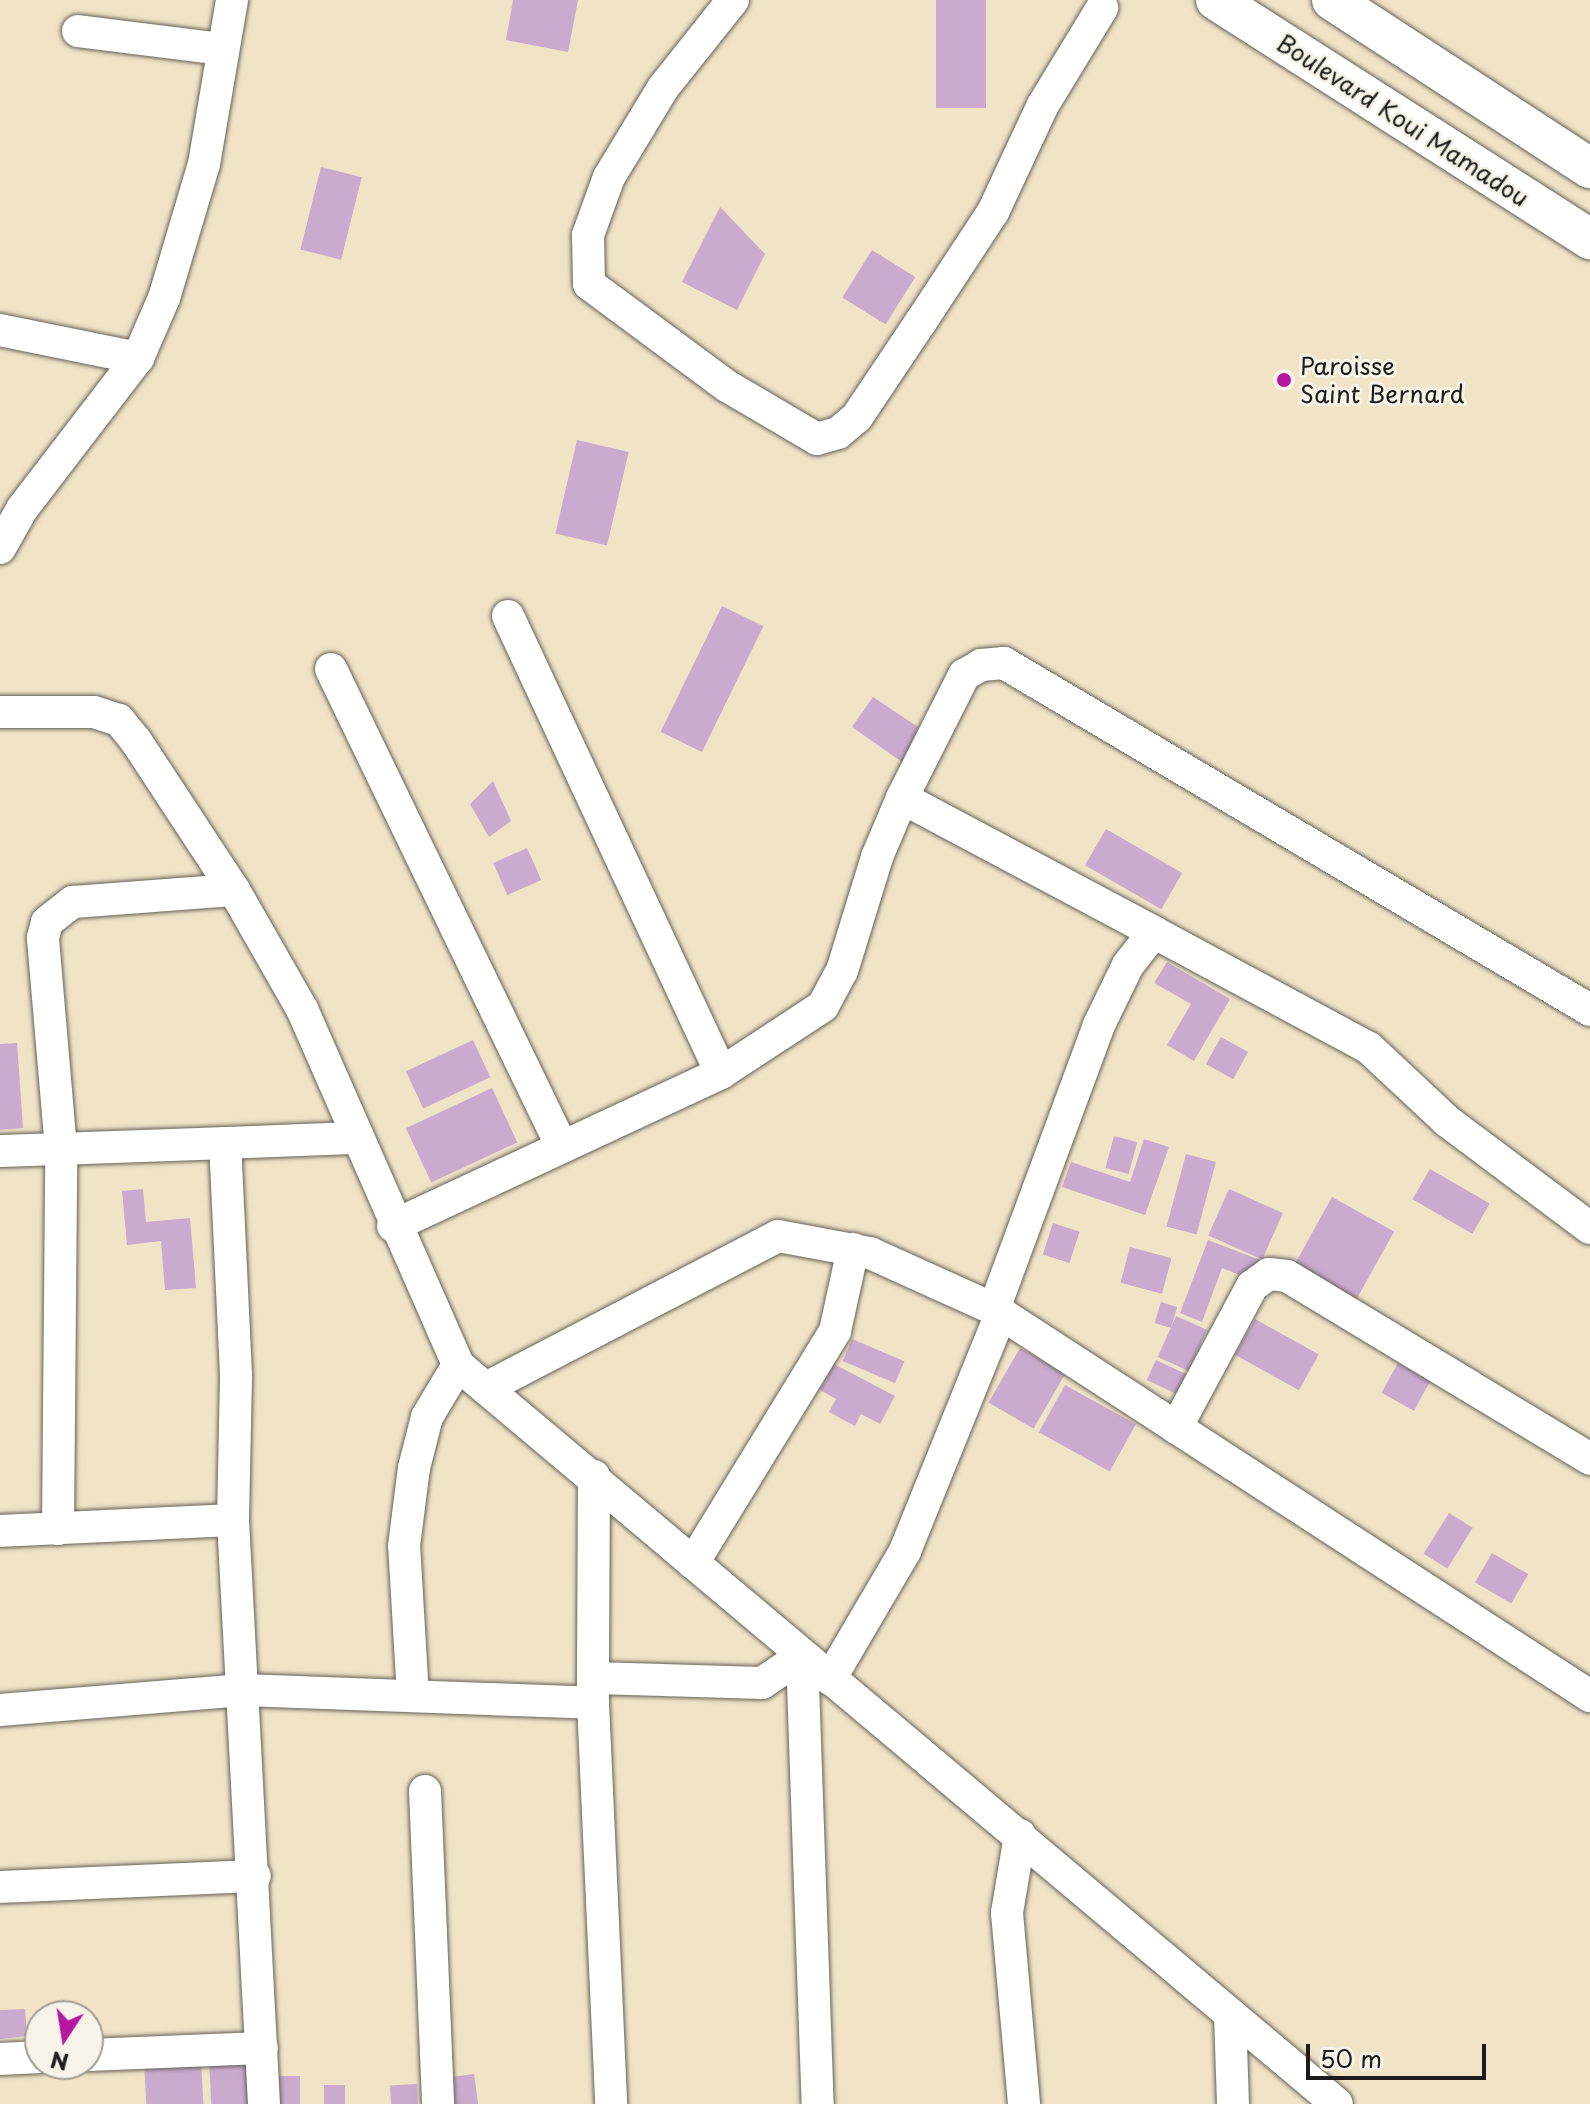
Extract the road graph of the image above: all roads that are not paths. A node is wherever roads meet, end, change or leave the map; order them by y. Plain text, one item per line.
1 (232, 0) edge
2 (733, 0) edge
3 (1216, 0) edge
4 (1332, 0) edge
5 (1102, 8) dead end
6 (78, 31) dead end
7 (223, 49) junction
8 (1590, 168) edge
9 (1590, 239) edge
10 (0, 330) edge
11 (138, 358) junction
12 (0, 548) edge
13 (508, 616) dead end
14 (331, 669) dead end
15 (0, 712) edge
16 (902, 798) junction
17 (234, 890) junction
18 (1154, 932) junction
19 (1590, 1010) edge
20 (721, 1073) junction
21 (356, 1138) junction
22 (225, 1143) junction
23 (562, 1147) junction
24 (61, 1149) junction
25 (0, 1151) edge
26 (393, 1226) junction
27 (1590, 1228) edge
28 (853, 1249) junction
29 (997, 1311) junction
30 (458, 1365) junction
31 (486, 1388) junction
32 (1176, 1428) junction
33 (1590, 1459) edge
34 (594, 1476) junction
35 (233, 1520) junction
36 (58, 1529) junction
37 (0, 1531) edge
38 (693, 1563) junction
39 (802, 1656) junction
40 (830, 1679) junction
41 (243, 1690) junction
42 (593, 1691) junction
43 (413, 1696) junction
44 (1590, 1696) edge
45 (0, 1710) edge
46 (425, 1791) dead end
47 (1020, 1835) junction
48 (255, 1876) junction
49 (0, 1887) edge
50 (1230, 2014) junction
51 (262, 2048) junction
52 (104, 2054) edge
53 (24, 2058) edge
54 (0, 2059) edge
55 (264, 2104) edge
56 (438, 2104) edge
57 (611, 2104) edge
58 (818, 2104) edge
59 (1024, 2104) edge
60 (1233, 2104) edge
61 (1337, 2104) edge

1 - 7 street
2 - 5 street
3 - 9 main road, Boulevard Koui Mamadou
4 - 8 main road
6 - 7 street
7 - 11 street
10 - 11 street
11 - 12 street
13 - 20 street
14 - 23 street
15 - 17 street
16 - 18 street
16 - 19 street
16 - 20 street
17 - 21 street
17 - 24 street
18 - 27 street
18 - 29 street
20 - 23 street
21 - 22 street
21 - 26 street
22 - 24 street
22 - 35 street
23 - 26 street
24 - 25 street
24 - 36 street
26 - 30 street
28 - 29 street
28 - 31 street
28 - 38 street
29 - 32 street
29 - 40 street
30 - 31 street
30 - 43 street
31 - 34 street
32 - 33 street
32 - 44 street
34 - 38 street
34 - 42 street
35 - 36 street
35 - 41 street
36 - 37 street
38 - 39 street
39 - 40 street
39 - 42 street
39 - 58 street
40 - 47 street
41 - 43 street
41 - 45 street
41 - 48 street
42 - 43 street
42 - 57 street
46 - 56 street
47 - 50 street
47 - 59 street
48 - 49 street
48 - 51 street
50 - 60 street
50 - 61 street
51 - 52 street
51 - 55 street
53 - 54 street

